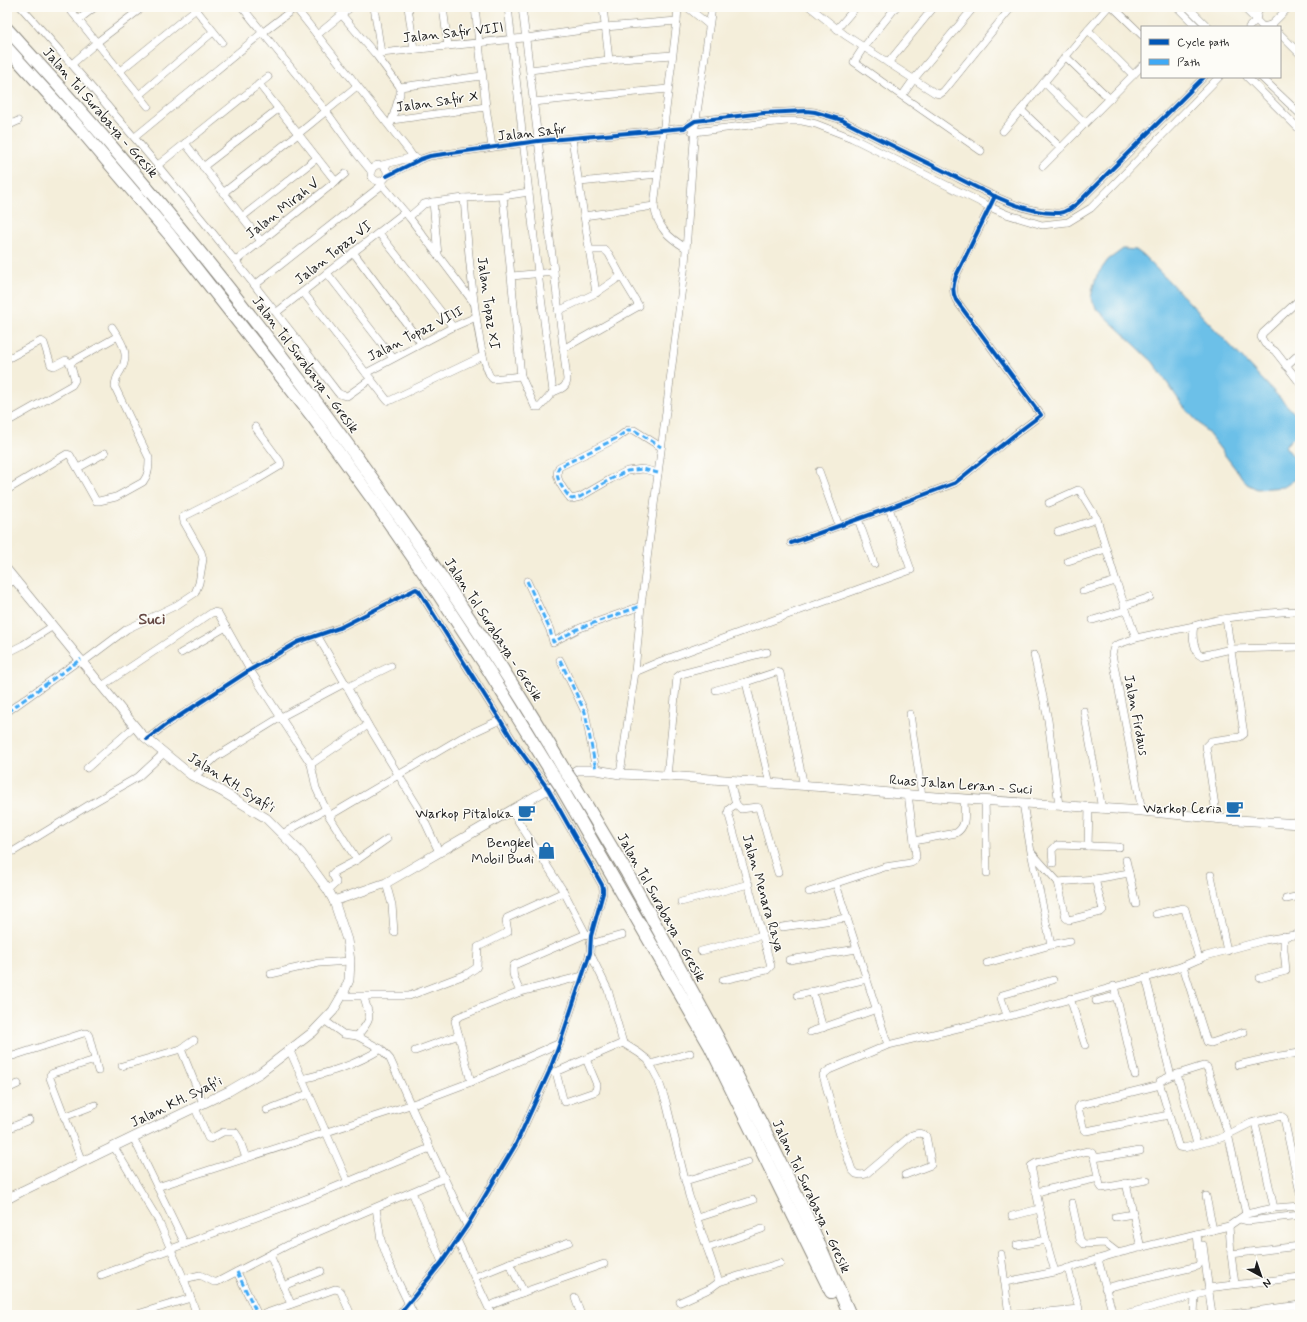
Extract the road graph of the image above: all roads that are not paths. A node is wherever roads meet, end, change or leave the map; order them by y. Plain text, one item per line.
1 (22, 7) edge
2 (68, 7) edge
3 (95, 7) edge
4 (143, 7) edge
5 (242, 7) edge
6 (295, 7) edge
7 (351, 7) edge
8 (374, 7) edge
9 (408, 7) edge
10 (443, 7) edge
11 (475, 7) edge
12 (508, 7) edge
13 (522, 7) edge
14 (603, 7) edge
15 (678, 7) edge
16 (687, 7) edge
17 (712, 7) edge
18 (856, 7) edge
19 (896, 7) edge
20 (934, 7) edge
21 (974, 7) edge
22 (1010, 7) edge
23 (1108, 7) edge
24 (1112, 7) edge
25 (1177, 7) edge
26 (1188, 7) edge
27 (1243, 7) edge
28 (1262, 7) edge
29 (1288, 7) edge
30 (195, 8) edge
31 (814, 8) edge
32 (341, 14) junction
33 (78, 20) junction
34 (1256, 20) junction
35 (678, 21) junction
36 (710, 25) junction
37 (1196, 26) edge
38 (1207, 26) edge
39 (1250, 26) edge
40 (1268, 26) edge
41 (605, 27) junction
42 (7, 29) edge
43 (838, 29) junction
44 (1088, 30) junction
45 (213, 32) junction
46 (262, 33) junction
47 (1141, 34) edge
48 (317, 35) junction
49 (1281, 35) edge
50 (526, 38) junction
51 (511, 39) junction
52 (222, 42) dead end
53 (96, 43) junction
54 (478, 43) junction
55 (448, 46) junction
56 (7, 48) edge
57 (863, 48) junction
58 (414, 49) junction
59 (1298, 49) edge
60 (379, 54) junction
61 (672, 55) junction
62 (1065, 56) junction
63 (609, 60) junction
64 (888, 63) junction
65 (72, 64) junction
66 (1141, 67) edge
67 (530, 70) junction
68 (120, 72) junction
69 (1133, 75) junction
70 (482, 76) junction
71 (268, 77) dead end
72 (1203, 78) edge
73 (1218, 78) edge
74 (1248, 78) edge
75 (1262, 78) edge
76 (914, 79) junction
77 (1044, 82) junction
78 (259, 84) junction
79 (357, 86) junction
80 (400, 87) junction
81 (668, 89) junction
82 (138, 95) junction
83 (902, 96) junction
84 (1110, 99) junction
85 (533, 102) junction
86 (148, 106) dead end
87 (486, 107) junction
88 (278, 109) junction
89 (1021, 110) junction
90 (326, 112) junction
91 (1300, 114) edge
92 (18, 121) dead end
93 (695, 121) junction
94 (391, 123) junction
95 (1085, 123) junction
96 (7, 126) edge
97 (684, 128) junction
98 (663, 130) junction
99 (1300, 130) edge
100 (1003, 131) dead end
101 (694, 132) junction
102 (298, 134) junction
103 (135, 137) junction
104 (572, 139) junction
105 (538, 141) junction
106 (185, 143) junction
107 (523, 144) junction
108 (492, 147) junction
109 (1061, 148) junction
110 (981, 151) dead end
111 (317, 158) junction
112 (413, 160) junction
113 (158, 165) junction
114 (382, 165) junction
115 (1043, 166) dead end
116 (203, 167) junction
117 (371, 171) junction
118 (345, 174) dead end
119 (658, 174) junction
120 (387, 176) junction
121 (336, 182) junction
122 (580, 182) junction
123 (381, 183) junction
124 (529, 192) junction
125 (223, 193) junction
126 (503, 196) junction
127 (995, 196) junction
128 (464, 198) junction
129 (433, 202) junction
130 (654, 206) junction
131 (990, 207) junction
132 (407, 214) junction
133 (242, 216) junction
134 (584, 216) junction
135 (379, 233) junction
136 (261, 241) junction
137 (686, 248) junction
138 (589, 250) junction
139 (353, 252) junction
140 (438, 256) junction
141 (236, 261) junction
142 (554, 272) junction
143 (327, 273) junction
144 (538, 273) junction
145 (512, 276) junction
146 (621, 276) junction
147 (255, 285) junction
148 (303, 292) junction
149 (596, 293) junction
150 (1300, 299) edge
151 (474, 304) junction
152 (558, 311) junction
153 (277, 312) junction
154 (476, 317) junction
155 (112, 327) dead end
156 (453, 327) junction
157 (118, 336) junction
158 (421, 343) junction
159 (563, 349) junction
160 (1300, 353) edge
161 (483, 356) junction
162 (393, 358) junction
163 (7, 359) edge
164 (70, 363) junction
165 (1286, 366) junction
166 (366, 373) junction
167 (521, 376) junction
168 (371, 380) junction
169 (1300, 383) edge
170 (553, 392) junction
171 (7, 422) edge
172 (255, 427) dead end
173 (661, 447) junction
174 (105, 453) dead end
175 (78, 468) junction
176 (819, 470) dead end
177 (658, 473) junction
178 (7, 490) edge
179 (1049, 503) dead end
180 (889, 508) junction
181 (1097, 519) junction
182 (858, 520) junction
183 (839, 526) junction
184 (1058, 532) dead end
185 (791, 543) dead end
186 (1106, 549) junction
187 (1068, 562) dead end
188 (874, 564) dead end
189 (7, 570) edge
190 (1116, 580) junction
191 (527, 581) dead end
192 (11, 582) edge
193 (1083, 590) dead end
194 (1150, 597) dead end
195 (641, 606) junction
196 (1125, 608) junction
197 (1300, 612) edge
198 (1226, 619) junction
199 (1093, 620) dead end
200 (53, 626) junction
201 (1194, 626) junction
202 (226, 627) junction
203 (317, 635) junction
204 (1136, 638) junction
205 (1300, 647) edge
206 (1231, 649) junction
207 (767, 652) dead end
208 (7, 653) edge
209 (181, 653) dead end
210 (1034, 655) dead end
211 (560, 660) dead end
212 (82, 661) junction
213 (391, 666) dead end
214 (250, 670) junction
215 (635, 672) junction
216 (746, 682) junction
217 (346, 685) junction
218 (102, 686) junction
219 (716, 690) dead end
220 (1084, 711) dead end
221 (7, 712) edge
222 (910, 714) dead end
223 (281, 716) junction
224 (500, 720) junction
225 (135, 726) junction
226 (368, 726) junction
227 (147, 739) junction
228 (164, 753) junction
229 (311, 764) junction
230 (87, 768) dead end
231 (596, 770) junction
232 (571, 774) junction
233 (620, 774) junction
234 (399, 776) junction
235 (667, 776) junction
236 (194, 777) junction
237 (730, 781) junction
238 (770, 784) junction
239 (804, 786) junction
240 (548, 789) junction
241 (908, 794) junction
242 (922, 796) junction
243 (964, 799) junction
244 (985, 800) junction
245 (1023, 803) junction
246 (736, 804) junction
247 (1059, 805) junction
248 (326, 808) junction
249 (1089, 808) junction
250 (1102, 808) junction
251 (511, 810) junction
252 (1142, 811) junction
253 (329, 816) junction
254 (1217, 819) junction
255 (1300, 824) edge
256 (282, 834) junction
257 (387, 839) dead end
258 (914, 841) junction
259 (1088, 846) junction
260 (1119, 847) dead end
261 (14, 851) dead end
262 (439, 852) junction
263 (1030, 852) junction
264 (357, 860) junction
265 (1126, 860) dead end
266 (1053, 863) dead end
267 (1045, 867) junction
268 (1035, 870) junction
269 (987, 873) dead end
270 (1129, 873) junction
271 (778, 874) dead end
272 (1211, 875) dead end
273 (1095, 879) junction
274 (1058, 882) junction
275 (386, 883) junction
276 (748, 884) junction
277 (836, 884) junction
278 (328, 890) junction
279 (564, 892) junction
280 (809, 892) dead end
281 (1300, 896) edge
282 (1286, 899) dead end
283 (334, 901) junction
284 (681, 902) dead end
285 (1136, 904) dead end
286 (1156, 914) dead end
287 (847, 918) junction
288 (782, 927) dead end
289 (394, 932) dead end
290 (1300, 934) edge
291 (589, 935) junction
292 (622, 935) dead end
293 (763, 935) junction
294 (1284, 936) junction
295 (1070, 941) dead end
296 (590, 944) junction
297 (1052, 945) junction
298 (857, 949) junction
299 (701, 951) dead end
300 (1227, 951) junction
301 (590, 953) junction
302 (1199, 959) junction
303 (789, 960) dead end
304 (350, 961) junction
305 (987, 963) dead end
306 (1184, 966) junction
307 (270, 974) dead end
308 (582, 976) junction
309 (1146, 978) junction
310 (1260, 978) dead end
311 (867, 979) junction
312 (723, 980) dead end
313 (1053, 980) dead end
314 (1114, 986) junction
315 (812, 991) junction
316 (520, 992) junction
317 (798, 994) dead end
318 (342, 996) junction
319 (364, 996) junction
320 (1116, 996) junction
321 (1070, 998) junction
322 (1096, 1001) dead end
323 (877, 1010) junction
324 (1008, 1016) junction
325 (324, 1020) junction
326 (823, 1028) junction
327 (810, 1032) dead end
328 (1244, 1032) dead end
329 (459, 1035) junction
330 (357, 1036) junction
331 (194, 1040) dead end
332 (560, 1043) junction
333 (623, 1043) junction
334 (1085, 1045) dead end
335 (888, 1046) junction
336 (381, 1048) junction
337 (181, 1049) junction
338 (415, 1050) dead end
339 (290, 1051) junction
340 (690, 1053) dead end
341 (1300, 1053) edge
342 (7, 1055) edge
343 (586, 1058) junction
344 (95, 1060) junction
345 (650, 1064) junction
346 (122, 1066) dead end
347 (1238, 1066) dead end
348 (98, 1071) dead end
349 (552, 1072) junction
350 (1135, 1075) dead end
351 (1174, 1075) junction
352 (302, 1079) junction
353 (471, 1082) junction
354 (18, 1084) dead end
355 (1160, 1085) junction
356 (7, 1089) edge
357 (308, 1094) junction
358 (203, 1103) junction
359 (95, 1105) dead end
360 (410, 1105) junction
361 (195, 1108) junction
362 (266, 1110) dead end
363 (1169, 1115) junction
364 (64, 1117) junction
365 (29, 1120) dead end
366 (1255, 1122) junction
367 (7, 1129) edge
368 (325, 1132) junction
369 (1228, 1134) junction
370 (133, 1138) junction
371 (1197, 1144) junction
372 (114, 1147) junction
373 (430, 1148) junction
374 (1140, 1151) dead end
375 (246, 1158) junction
376 (1094, 1158) junction
377 (82, 1162) junction
378 (748, 1162) dead end
379 (905, 1175) dead end
380 (444, 1178) junction
381 (1099, 1178) junction
382 (1147, 1180) dead end
383 (685, 1181) junction
384 (348, 1182) junction
385 (1126, 1183) junction
386 (157, 1187) junction
387 (412, 1192) junction
388 (1036, 1192) junction
389 (1300, 1193) edge
390 (1206, 1196) dead end
391 (7, 1200) edge
392 (753, 1200) dead end
393 (1072, 1203) dead end
394 (1300, 1206) edge
395 (376, 1208) junction
396 (1274, 1208) junction
397 (1039, 1209) junction
398 (1133, 1214) junction
399 (1246, 1214) junction
400 (1300, 1215) edge
401 (1012, 1216) dead end
402 (1115, 1217) dead end
403 (697, 1218) junction
404 (1240, 1219) junction
405 (467, 1226) junction
406 (1229, 1226) junction
407 (762, 1228) dead end
408 (1213, 1230) junction
409 (1200, 1234) junction
410 (457, 1240) junction
411 (1046, 1240) junction
412 (569, 1242) dead end
413 (185, 1244) junction
414 (1017, 1245) dead end
415 (1300, 1246) edge
416 (707, 1248) junction
417 (1141, 1248) junction
418 (171, 1249) junction
419 (1001, 1254) dead end
420 (1118, 1254) junction
421 (1232, 1254) junction
422 (270, 1255) junction
423 (1098, 1259) junction
424 (442, 1262) junction
425 (509, 1263) junction
426 (780, 1263) dead end
427 (604, 1264) dead end
428 (1068, 1268) junction
429 (321, 1271) dead end
430 (237, 1272) junction
431 (1055, 1272) junction
432 (101, 1275) dead end
433 (475, 1277) junction
434 (1300, 1277) edge
435 (184, 1279) junction
436 (719, 1282) junction
437 (1006, 1282) junction
438 (1235, 1284) junction
439 (283, 1286) junction
440 (1105, 1288) junction
441 (1208, 1290) junction
442 (524, 1292) junction
443 (1195, 1295) junction
444 (191, 1298) junction
445 (575, 1298) dead end
446 (680, 1302) dead end
447 (291, 1304) junction
448 (409, 1304) junction
449 (1300, 1305) edge
450 (489, 1306) junction
451 (1080, 1312) edge
452 (1268, 1312) edge
453 (1300, 1312) edge
454 (134, 1315) edge
455 (197, 1315) edge
456 (259, 1315) edge
457 (350, 1315) edge
458 (399, 1315) edge
459 (414, 1315) edge
460 (492, 1315) edge
461 (581, 1315) edge
462 (841, 1315) edge
463 (850, 1315) edge
464 (1009, 1315) edge
465 (1014, 1315) edge
466 (1113, 1315) edge
467 (1121, 1315) edge
468 (1194, 1315) edge
469 (1212, 1315) edge
470 (1224, 1315) edge
471 (1274, 1315) edge

1 - 65 street
2 - 33 street
3 - 33 street
4 - 53 street
5 - 46 street
6 - 46 street
6 - 48 street
7 - 32 street
8 - 60 street
9 - 58 street
10 - 55 street
11 - 54 street
12 - 51 street
13 - 50 street
14 - 41 street
15 - 35 street
16 - 36 street
17 - 36 street
18 - 43 street
19 - 57 street
20 - 64 street
21 - 76 street
22 - 76 street
23 - 44 street
24 - 47 street
25 - 37 street
26 - 38 street
27 - 34 street
28 - 34 street
29 - 40 street
30 - 45 street
30 - 68 street
31 - 43 street
32 - 48 street
32 - 60 street
33 - 53 street
34 - 39 street
34 - 40 street
35 - 41 street, Jalan Safir VIII
35 - 61 street
36 - 93 street
41 - 50 street, Jalan Safir VIII
41 - 63 street
42 - 232 highway, Jalan Tol Surabaya - Gresik
43 - 57 street
44 - 62 street
44 - 69 street
45 - 52 street
45 - 82 street
46 - 90 street
46 - 103 street
48 - 79 street
49 - 59 street
50 - 51 street, Jalan Safir VIII
50 - 67 street
51 - 54 street, Jalan Safir VIII
51 - 107 street
53 - 65 street
53 - 68 street
54 - 55 street, Jalan Safir VIII
54 - 70 street
55 - 58 street, Jalan Safir VIII
56 - 462 highway, Jalan Tol Surabaya - Gresik
57 - 64 street
57 - 83 street
58 - 60 street, Jalan Safir VIII
60 - 80 street
61 - 63 street
61 - 81 street
62 - 77 street
62 - 84 street
63 - 67 street
64 - 76 street
65 - 103 street
66 - 69 street
67 - 85 street
68 - 82 street
69 - 84 street
70 - 80 street
70 - 87 street
71 - 78 street
72 - 127 street
73 - 131 street
74 - 99 street
75 - 91 street
76 - 83 street
77 - 89 street
77 - 95 street
78 - 88 street
78 - 106 street
79 - 90 street
79 - 94 street
80 - 94 street
81 - 85 street
81 - 98 street
82 - 86 street
83 - 110 street
84 - 95 street
85 - 105 street
87 - 94 street, Jalan Safir X
87 - 108 street
88 - 102 street
88 - 116 street
89 - 100 street
89 - 109 street
90 - 102 street
90 - 117 street
92 - 96 street
93 - 97 street
93 - 101 street
93 - 127 street
94 - 112 street
95 - 109 street
97 - 98 street, Jalan Safir
97 - 101 street
98 - 104 street, Jalan Safir
98 - 119 street
101 - 131 street
101 - 137 street
102 - 111 street
102 - 125 street
103 - 113 street
104 - 105 street, Jalan Safir
104 - 122 street
105 - 107 street, Jalan Safir
105 - 142 street
106 - 113 street
106 - 116 street
107 - 108 street, Jalan Safir
107 - 124 street
108 - 112 street, Jalan Safir
109 - 115 street
111 - 121 street
111 - 133 street
112 - 114 street, Jalan Safir
112 - 120 street, Jalan Safir
113 - 141 street
114 - 117 street
114 - 120 street
116 - 125 street
117 - 123 street
118 - 121 street, Jalan Mirah V
119 - 122 street
119 - 130 street
120 - 123 street
121 - 136 street, Jalan Mirah V
122 - 134 street
123 - 132 street
123 - 147 street
124 - 126 street
124 - 144 street
125 - 133 street
126 - 128 street
126 - 145 street
127 - 131 street
128 - 129 street
128 - 151 street, Jalan Topaz XI
129 - 132 street, Jalan Topaz VI
129 - 140 street
130 - 134 street
130 - 137 street
131 - 180 street
132 - 135 street, Jalan Topaz VI
132 - 140 street
133 - 136 street
134 - 138 street
135 - 139 street, Jalan Topaz VI
135 - 156 street
136 - 141 street, Jalan Mirah V
137 - 173 street
138 - 146 street
138 - 149 street
139 - 143 street, Jalan Topaz VI
139 - 158 street
140 - 151 street
141 - 147 street
142 - 144 street
142 - 152 street
143 - 148 street, Jalan Topaz VI
143 - 162 street
144 - 145 street
144 - 170 street
145 - 167 street
146 - 149 street
146 - 159 street
147 - 153 street
148 - 153 street, Jalan Topaz VI
148 - 166 street
149 - 152 street
150 - 165 street
151 - 154 street, Jalan Topaz XI
152 - 159 street
153 - 168 street
154 - 156 street, Jalan Topaz VIII
154 - 161 street, Jalan Topaz XI
155 - 157 street
156 - 158 street, Jalan Topaz VIII
157 - 164 street
157 - 175 street
158 - 162 street, Jalan Topaz VIII
159 - 170 street
160 - 165 street
161 - 167 street, Jalan Topaz XI
161 - 168 street
162 - 166 street, Jalan Topaz VIII
163 - 164 street
164 - 171 street
165 - 169 street
166 - 168 street
167 - 170 street
172 - 212 street
173 - 177 street
173 - 177 street
174 - 175 street
175 - 178 street
176 - 183 street
177 - 195 street
179 - 181 street
180 - 182 street
180 - 215 street
181 - 184 street
181 - 186 street
182 - 183 street
182 - 188 street
183 - 185 street
186 - 187 street
186 - 190 street
189 - 192 main road, Jalan KH. Syafi'i
190 - 193 street
190 - 196 street
191 - 195 street
192 - 200 main road, Jalan KH. Syafi'i
194 - 196 street
195 - 215 street
196 - 199 street
196 - 204 street
197 - 198 street, Jalan Firdaus
198 - 201 street, Jalan Firdaus
198 - 206 street
200 - 208 street
200 - 212 main road, Jalan KH. Syafi'i
201 - 204 street, Jalan Firdaus
201 - 206 street
202 - 209 street
202 - 214 street
202 - 218 street
203 - 214 street
203 - 217 street
203 - 224 street
204 - 252 street, Jalan Firdaus
205 - 206 street
206 - 254 street
207 - 235 street
210 - 247 street
211 - 231 street
212 - 218 main road, Jalan KH. Syafi'i
212 - 221 street
213 - 217 street
214 - 223 street
214 - 227 street
215 - 233 street
216 - 219 street
216 - 238 street
216 - 239 street
217 - 223 street
217 - 226 street
218 - 225 main road, Jalan KH. Syafi'i
220 - 250 street
222 - 242 street
223 - 229 street
223 - 236 street
224 - 234 street
224 - 240 street
225 - 227 main road, Jalan KH. Syafi'i
225 - 230 street
226 - 229 street
226 - 234 street
227 - 228 main road, Jalan KH. Syafi'i
228 - 236 main road, Jalan KH. Syafi'i
228 - 261 street
229 - 248 street
231 - 232 main road, Ruas Jalan Leran - Suci
231 - 233 main road, Ruas Jalan Leran - Suci
232 - 240 main road
232 - 463 highway, Jalan Tol Surabaya - Gresik
233 - 235 main road, Ruas Jalan Leran - Suci
234 - 253 street
234 - 262 street
235 - 237 main road, Ruas Jalan Leran - Suci
236 - 256 main road, Jalan KH. Syafi'i
237 - 238 main road, Ruas Jalan Leran - Suci
237 - 246 street
238 - 239 main road, Ruas Jalan Leran - Suci
239 - 241 main road, Ruas Jalan Leran - Suci
240 - 251 main road
240 - 291 street
241 - 242 main road, Ruas Jalan Leran - Suci
241 - 258 street
242 - 243 main road, Ruas Jalan Leran - Suci
243 - 244 main road, Ruas Jalan Leran - Suci
243 - 258 street
244 - 245 main road, Ruas Jalan Leran - Suci
244 - 269 street
245 - 247 main road, Ruas Jalan Leran - Suci
245 - 263 street
246 - 271 street
246 - 276 street, Jalan Menara Raya
247 - 249 main road, Ruas Jalan Leran - Suci
248 - 253 street
248 - 256 street
249 - 250 main road, Ruas Jalan Leran - Suci
249 - 259 street
250 - 252 main road, Ruas Jalan Leran - Suci
251 - 262 main road
251 - 279 street
252 - 254 main road, Ruas Jalan Leran - Suci
253 - 264 street
254 - 255 main road, Ruas Jalan Leran - Suci
256 - 278 main road, Jalan KH. Syafi'i
257 - 264 street
258 - 277 street
259 - 260 street
259 - 266 street
262 - 275 main road
263 - 267 street
263 - 268 street
264 - 278 street
265 - 270 street
267 - 268 street
267 - 274 street
268 - 297 street
270 - 273 street
270 - 285 street
272 - 300 street
273 - 274 street
273 - 274 street
275 - 283 main road
275 - 289 street
276 - 284 street
276 - 293 street, Jalan Menara Raya
277 - 280 street
277 - 287 street
278 - 283 main road, Jalan KH. Syafi'i
279 - 291 street
279 - 319 street
281 - 282 street
283 - 304 main road, Jalan KH. Syafi'i
286 - 302 street
287 - 288 street
287 - 298 street
290 - 294 street
291 - 296 street
291 - 316 street
292 - 296 street
293 - 299 street
293 - 312 street, Jalan Menara Raya
294 - 300 street
294 - 310 street
295 - 297 street
296 - 301 street
297 - 305 street
298 - 303 street
298 - 311 street
300 - 302 street
301 - 308 street
301 - 333 street
302 - 306 street
304 - 307 street
304 - 318 main road, Jalan KH. Syafi'i
306 - 309 street
306 - 328 street
308 - 316 street
308 - 332 street
309 - 314 street
309 - 351 street
311 - 315 street
311 - 323 street
313 - 324 street
314 - 320 street
314 - 321 street
315 - 317 street
315 - 326 street
316 - 329 street
318 - 319 street
318 - 325 main road, Jalan KH. Syafi'i
319 - 330 street
320 - 322 street
320 - 350 street
321 - 324 street
321 - 334 street
323 - 326 street
323 - 335 street
324 - 335 street
325 - 330 street
325 - 339 main road, Jalan KH. Syafi'i
326 - 327 street
329 - 338 street
329 - 353 street
330 - 336 street
331 - 337 street
332 - 349 street
332 - 353 street
333 - 343 street
333 - 345 street
335 - 379 street
336 - 352 street
336 - 360 street
337 - 346 street
337 - 358 street
339 - 352 street
339 - 358 main road, Jalan KH. Syafi'i
340 - 345 street
341 - 347 street
342 - 344 street
343 - 349 street
343 - 349 street
344 - 348 street
344 - 364 street
345 - 383 street
349 - 405 street
351 - 355 street
351 - 369 street
351 - 371 street
352 - 357 street
353 - 360 street
354 - 356 street
355 - 363 street
355 - 363 street
357 - 362 street
357 - 368 street
358 - 361 main road, Jalan KH. Syafi'i
359 - 364 street
360 - 368 street
360 - 373 street
361 - 370 main road, Jalan KH. Syafi'i
361 - 375 street
363 - 371 street
364 - 377 street
365 - 367 street
366 - 369 street
366 - 389 street
366 - 396 street
368 - 375 street
368 - 384 street
369 - 371 street
369 - 399 street
370 - 372 main road, Jalan KH. Syafi'i
370 - 386 street
372 - 377 main road, Jalan KH. Syafi'i
372 - 418 street
373 - 380 street
373 - 384 street
374 - 376 street
375 - 386 street
376 - 381 street
376 - 388 street
377 - 391 main road, Jalan KH. Syafi'i
378 - 383 street
380 - 387 street
380 - 405 street
381 - 385 street
381 - 388 street
382 - 385 street
383 - 403 street
384 - 413 street
385 - 398 street
386 - 413 street
387 - 395 street
387 - 424 street
388 - 397 street
390 - 408 street
392 - 403 street
393 - 420 street
394 - 396 street
395 - 422 street
395 - 448 street
396 - 399 street
397 - 401 street
397 - 411 street
398 - 402 street
398 - 417 street
399 - 404 street
400 - 404 street
403 - 416 street
404 - 406 street
405 - 410 street
406 - 408 street
406 - 421 street
407 - 416 street
408 - 409 street
409 - 417 street
409 - 440 street
409 - 441 street
410 - 424 street
410 - 433 street
411 - 414 street
411 - 431 street
412 - 425 street
413 - 418 street
415 - 421 street
416 - 436 street
417 - 420 street
418 - 432 street
418 - 435 street
419 - 437 street
420 - 423 street
421 - 438 street
422 - 430 street
422 - 439 street
423 - 428 street
423 - 440 street
424 - 448 street
425 - 433 street
425 - 442 street
426 - 436 street
427 - 442 street
428 - 431 street
428 - 451 street
429 - 439 street
430 - 435 street
430 - 456 street
431 - 437 street
433 - 450 street
434 - 438 street
435 - 444 street
436 - 446 street
437 - 464 street
438 - 441 street
439 - 447 street
440 - 466 street
441 - 443 street
441 - 469 street
442 - 450 street
443 - 467 street
443 - 468 street
444 - 454 street
444 - 455 street
445 - 461 street
447 - 456 street
447 - 457 street
448 - 458 street
448 - 459 street
449 - 452 street
450 - 460 street
451 - 465 street
452 - 470 street
453 - 471 street

